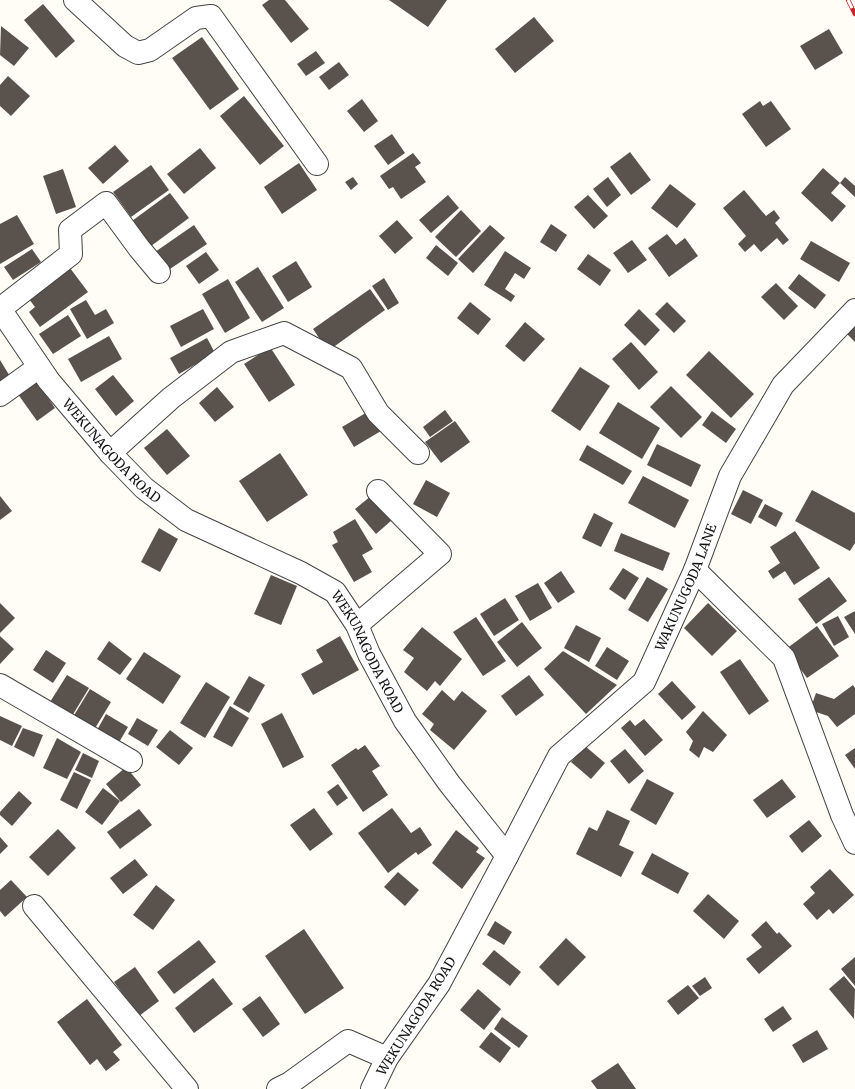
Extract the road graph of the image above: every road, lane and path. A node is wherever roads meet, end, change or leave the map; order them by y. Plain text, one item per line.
1 (75, 0) edge
2 (317, 164) dead end
3 (159, 272) dead end
4 (0, 309) edge
5 (855, 310) edge
6 (39, 367) junction
7 (0, 395) edge
8 (110, 453) junction
9 (418, 453) dead end
10 (378, 491) dead end
11 (695, 570) junction
12 (357, 625) junction
13 (0, 685) edge
14 (131, 761) dead end
15 (849, 811) edge
16 (855, 843) edge
17 (507, 856) junction
18 (34, 906) dead end
19 (387, 1058) junction
20 (187, 1089) edge
21 (278, 1089) edge
22 (372, 1089) edge

1 - 2 street
3 - 4 street
4 - 6 street, WEKUNAGODA ROAD
5 - 11 street, WAKUNUGODA LANE
6 - 7 street
6 - 8 street, WEKUNAGODA ROAD
8 - 9 street
8 - 12 street, WEKUNAGODA ROAD
10 - 12 street
11 - 15 street
11 - 17 street, WAKUNUGODA LANE
12 - 17 street, WEKUNAGODA ROAD
13 - 14 street
15 - 16 street
17 - 19 street, WEKUNAGODA ROAD
18 - 20 street
19 - 21 street
19 - 22 street, WEKUNAGODA ROAD

